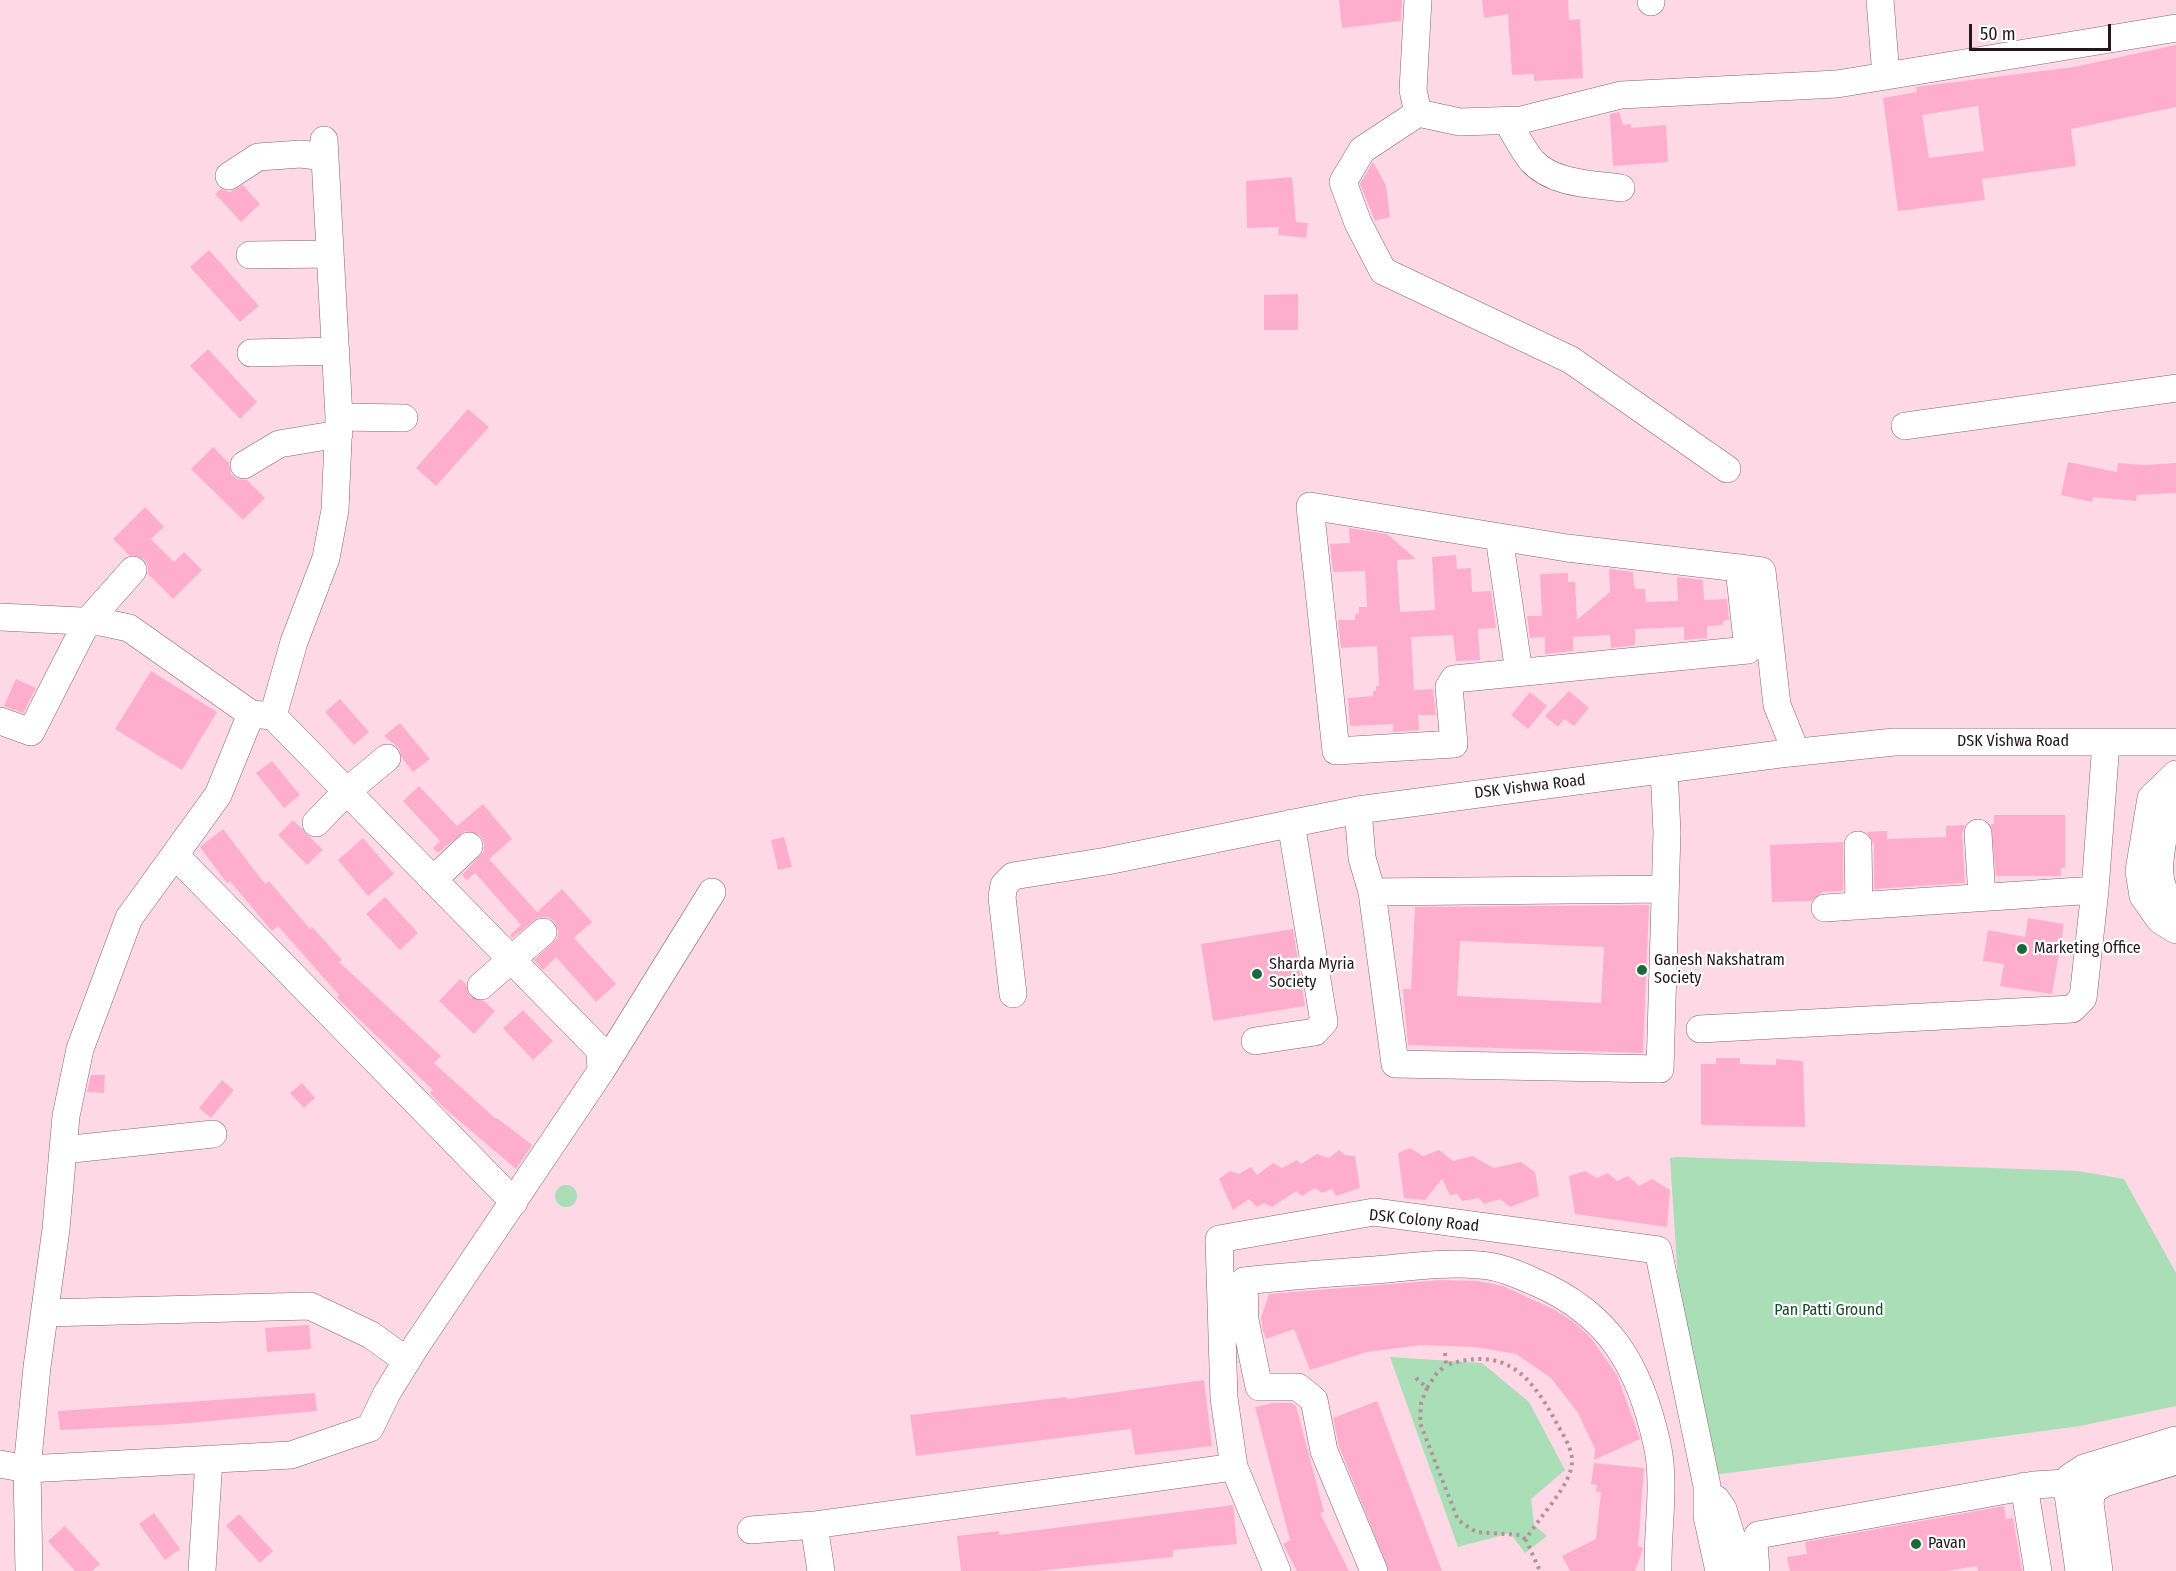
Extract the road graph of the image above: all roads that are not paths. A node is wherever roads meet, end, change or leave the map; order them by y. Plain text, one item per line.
1 (1418, 0) edge
2 (1880, 0) edge
3 (2176, 27) edge
4 (1886, 76) junction
5 (1418, 113) junction
6 (1507, 121) junction
7 (228, 176) dead end
8 (1621, 188) dead end
9 (330, 254) junction
10 (250, 255) dead end
11 (336, 351) junction
12 (251, 353) dead end
13 (2176, 388) edge
14 (404, 418) dead end
15 (339, 425) junction
16 (1905, 426) dead end
17 (243, 465) dead end
18 (1726, 469) dead end
19 (1499, 537) junction
20 (1739, 568) junction
21 (133, 570) dead end
22 (0, 617) edge
23 (87, 622) junction
24 (1519, 672) junction
25 (262, 715) junction
26 (0, 721) edge
27 (2106, 742) junction
28 (2176, 742) edge
29 (1796, 752) junction
30 (387, 758) dead end
31 (1664, 769) junction
32 (2171, 780) edge
33 (347, 791) junction
34 (1358, 810) junction
35 (316, 823) dead end
36 (1291, 823) junction
37 (1978, 833) dead end
38 (1858, 845) dead end
39 (469, 846) dead end
40 (175, 855) junction
41 (433, 880) junction
42 (1665, 889) junction
43 (2095, 890) junction
44 (712, 892) dead end
45 (1372, 892) junction
46 (1982, 897) junction
47 (1859, 906) junction
48 (2176, 907) edge
49 (1825, 908) dead end
50 (2176, 930) edge
51 (543, 932) dead end
52 (512, 960) junction
53 (481, 986) dead end
54 (1013, 994) dead end
55 (1700, 1029) dead end
56 (1255, 1041) dead end
57 (601, 1071) junction
58 (213, 1134) dead end
59 (63, 1150) junction
60 (513, 1202) junction
61 (45, 1312) junction
62 (407, 1361) junction
63 (2176, 1440) edge
64 (209, 1460) junction
65 (2176, 1461) edge
66 (0, 1464) edge
67 (1234, 1467) junction
68 (27, 1469) junction
69 (2086, 1483) junction
70 (1707, 1486) junction
71 (2024, 1486) junction
72 (814, 1525) junction
73 (751, 1530) dead end
74 (29, 1571) edge
75 (202, 1571) edge
76 (821, 1571) edge
77 (1277, 1571) edge
78 (1374, 1571) edge
79 (1658, 1571) edge
80 (1719, 1571) edge
81 (1742, 1571) edge
82 (1756, 1571) edge
83 (2038, 1571) edge
84 (2079, 1571) edge
85 (2099, 1571) edge

1 - 5 street
2 - 4 street
3 - 4 street
4 - 6 street
5 - 6 street
5 - 18 street
6 - 8 street
7 - 9 street
9 - 10 street
9 - 11 street
11 - 12 street
11 - 15 street
13 - 16 street
14 - 15 street
15 - 17 street
15 - 25 street
19 - 20 street
19 - 24 street
19 - 24 street
20 - 24 street
20 - 29 street
21 - 23 street
22 - 23 street
23 - 25 street
23 - 26 street
25 - 33 street
25 - 40 street
27 - 28 street, DSK Vishwa Road
27 - 29 street, DSK Vishwa Road
27 - 43 street
29 - 31 street, DSK Vishwa Road
30 - 33 street
31 - 34 street, DSK Vishwa Road
31 - 42 street
32 - 48 street
32 - 50 street
33 - 35 street
33 - 41 street
34 - 36 street, DSK Vishwa Road
34 - 45 street
36 - 54 street, DSK Vishwa Road
36 - 56 street
37 - 46 street
38 - 47 street
39 - 41 street
40 - 59 street
40 - 60 street
41 - 52 street
42 - 45 street
42 - 45 street
43 - 46 street
43 - 55 street
44 - 57 street
46 - 47 street
47 - 49 street
51 - 52 street
52 - 53 street
52 - 57 street
57 - 60 street
58 - 59 street
59 - 61 street
60 - 62 street
61 - 62 street
61 - 68 street
62 - 64 street
63 - 69 street
64 - 68 street
64 - 75 street
65 - 69 street
66 - 68 street
67 - 70 street, DSK Colony Road
67 - 72 street
67 - 77 street, DSK Colony Road
68 - 74 street
69 - 71 street
69 - 84 street
69 - 85 street
70 - 80 street, DSK Colony Road
70 - 81 street, DSK Colony Road
71 - 82 street
71 - 83 street
72 - 73 street
72 - 76 street
78 - 79 street

